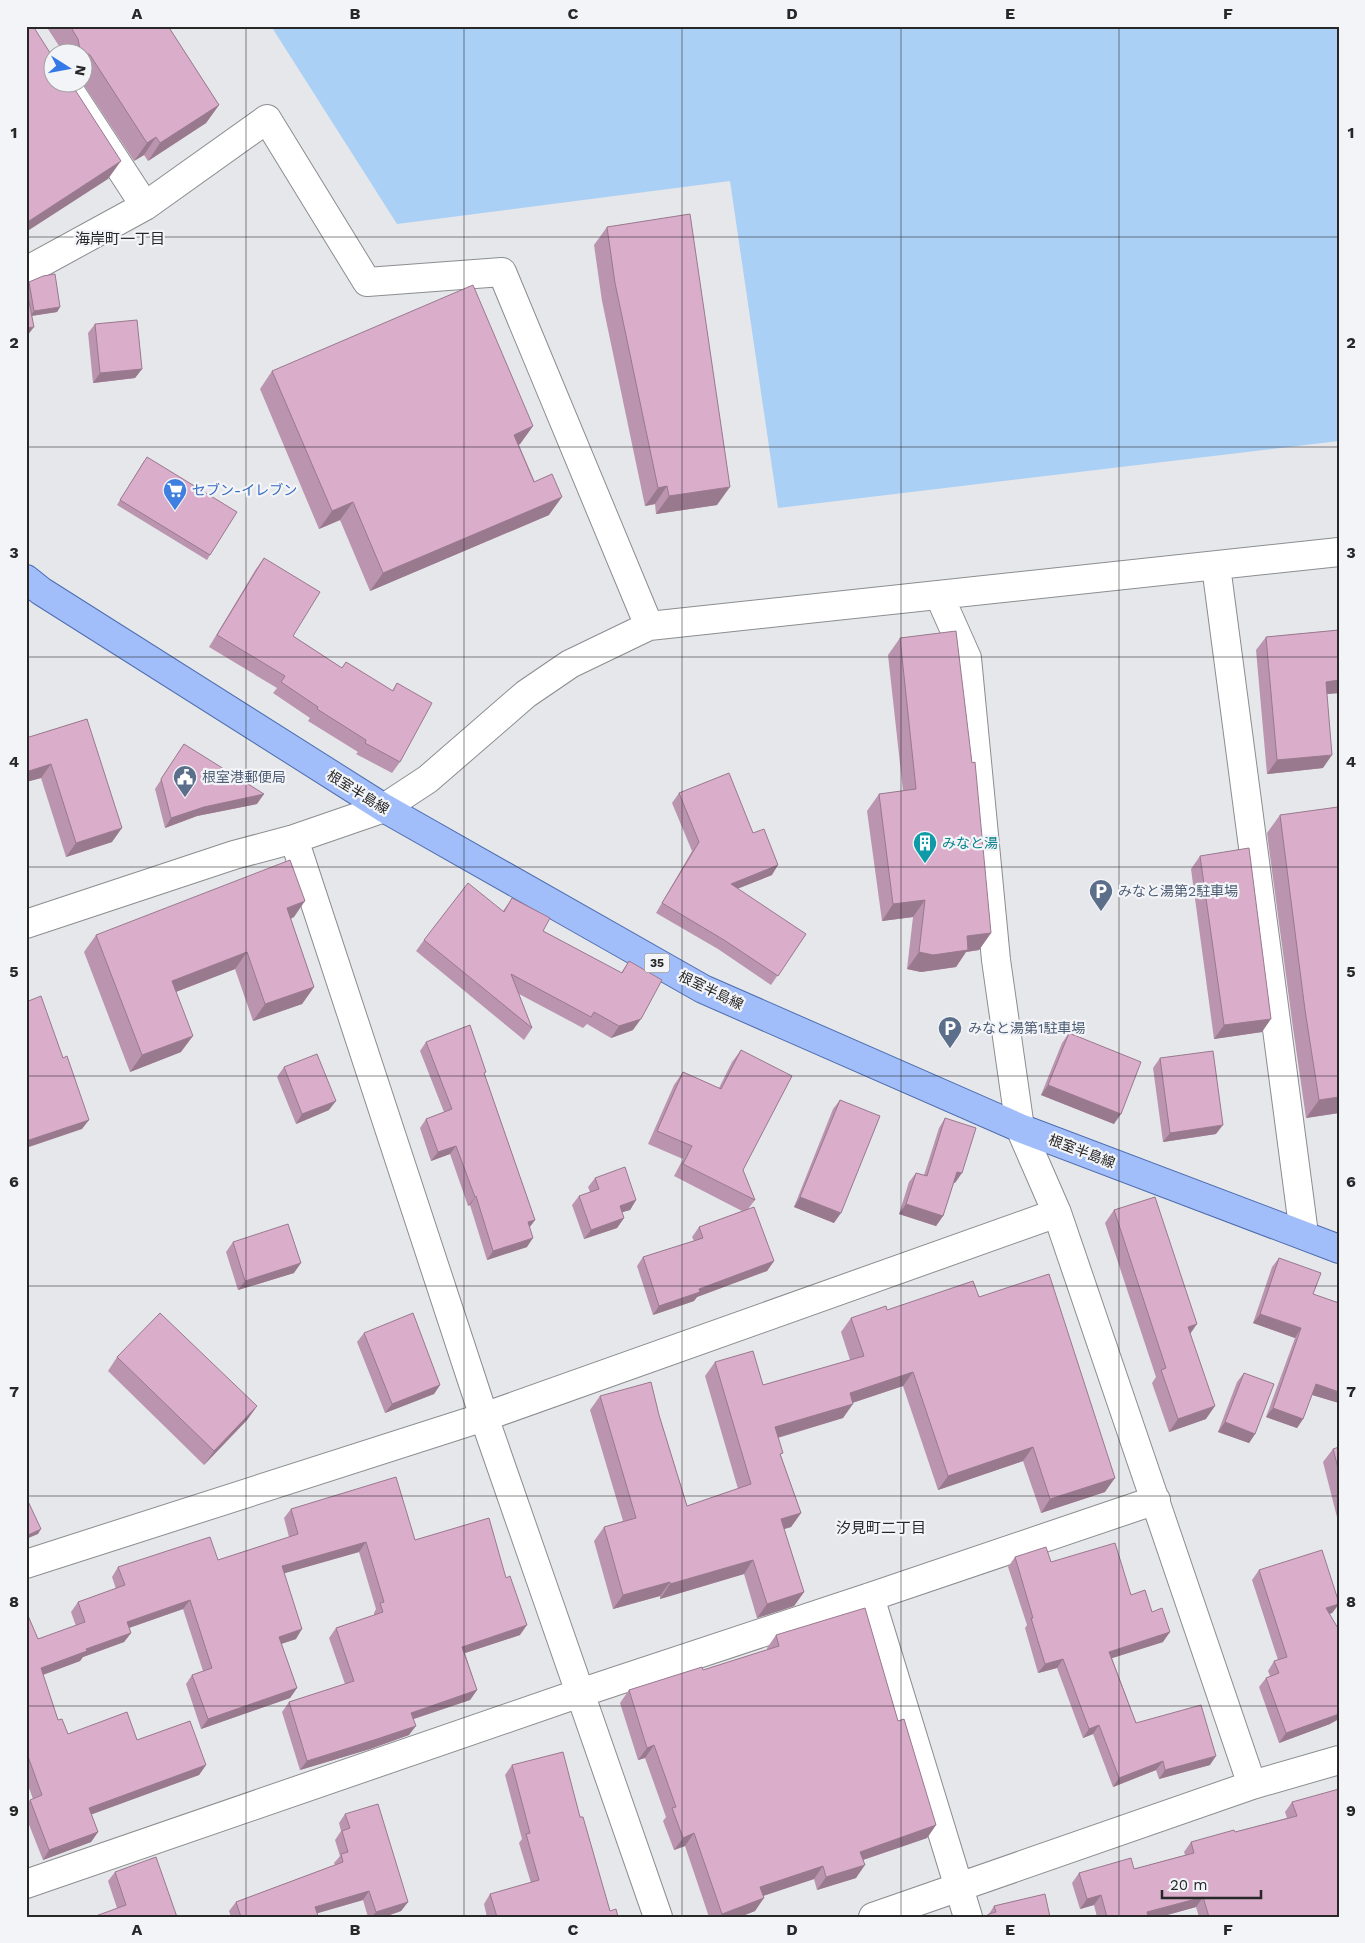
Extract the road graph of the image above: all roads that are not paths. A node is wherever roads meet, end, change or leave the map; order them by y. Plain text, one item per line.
1 (71, 92) edge
2 (145, 206) junction
3 (26, 271) edge
4 (1339, 552) edge
5 (1216, 566) junction
6 (31, 589) edge
7 (939, 595) junction
8 (649, 626) junction
9 (384, 808) junction
10 (294, 839) junction
11 (26, 924) edge
12 (1020, 1128) junction
13 (1057, 1213) junction
14 (1304, 1234) junction
15 (1339, 1249) edge
16 (484, 1417) junction
17 (1156, 1500) junction
18 (26, 1564) edge
19 (870, 1598) junction
20 (580, 1693) junction
21 (1339, 1760) edge
22 (1252, 1785) junction
23 (26, 1884) edge
24 (958, 1886) junction
25 (658, 1917) edge
26 (873, 1917) edge
27 (968, 1917) edge

1 - 2 street
2 - 3 street
2 - 8 street
4 - 5 street
5 - 7 street
5 - 14 street
6 - 9 main road, 根室半島線 / 35
7 - 8 street
7 - 12 street
8 - 9 street
9 - 10 street
9 - 12 main road, 根室半島線 / 35
10 - 11 street
10 - 16 street
12 - 13 street
12 - 14 main road, 根室半島線 / 35
13 - 16 street
13 - 17 street
14 - 15 main road, 根室半島線 / 35
16 - 18 street
16 - 20 street
17 - 19 street
17 - 22 street
19 - 20 street
19 - 24 street
20 - 23 street
20 - 25 street
21 - 22 street
22 - 24 street
24 - 26 street
24 - 27 street

